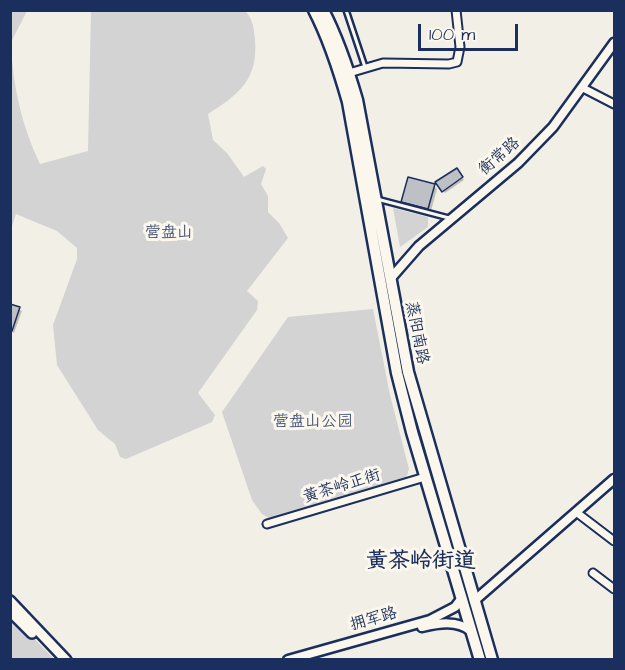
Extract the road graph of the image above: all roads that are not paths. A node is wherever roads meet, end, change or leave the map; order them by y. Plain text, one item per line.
1 (314, 10) edge
2 (323, 10) edge
3 (346, 10) edge
4 (456, 10) edge
5 (615, 43) edge
6 (366, 68) junction
7 (349, 73) junction
8 (583, 88) junction
9 (615, 104) edge
10 (376, 198) junction
11 (451, 219) junction
12 (391, 278) junction
13 (425, 477) junction
14 (615, 479) edge
15 (576, 512) junction
16 (267, 524) dead end
17 (615, 541) edge
18 (593, 573) dead end
19 (615, 589) edge
20 (462, 598) junction
21 (10, 601) edge
22 (474, 601) junction
23 (10, 611) edge
24 (471, 630) junction
25 (58, 660) edge
26 (66, 660) edge
27 (288, 660) edge
28 (306, 660) edge
29 (480, 660) edge
30 (492, 660) edge

1 - 13 main road, 蒸阳南路
2 - 7 main road, 蒸阳南路
3 - 6 lane
4 - 6 street
5 - 8 street, 衡常路
6 - 7 street
7 - 10 main road, 蒸阳南路
8 - 9 street
8 - 11 street, 衡常路
10 - 11 lane
10 - 12 main road, 蒸阳南路
11 - 12 street, 衡常路
12 - 22 main road, 蒸阳南路
13 - 16 street, 黄茶岭正街
13 - 20 main road, 蒸阳南路
14 - 15 street
15 - 17 street
15 - 22 street
18 - 19 street
20 - 24 main road, 蒸阳南路
20 - 27 street, 拥军路
21 - 26 main road
22 - 30 main road, 蒸阳南路
23 - 25 main road
24 - 28 street, 拥军路
24 - 29 main road, 蒸阳南路

